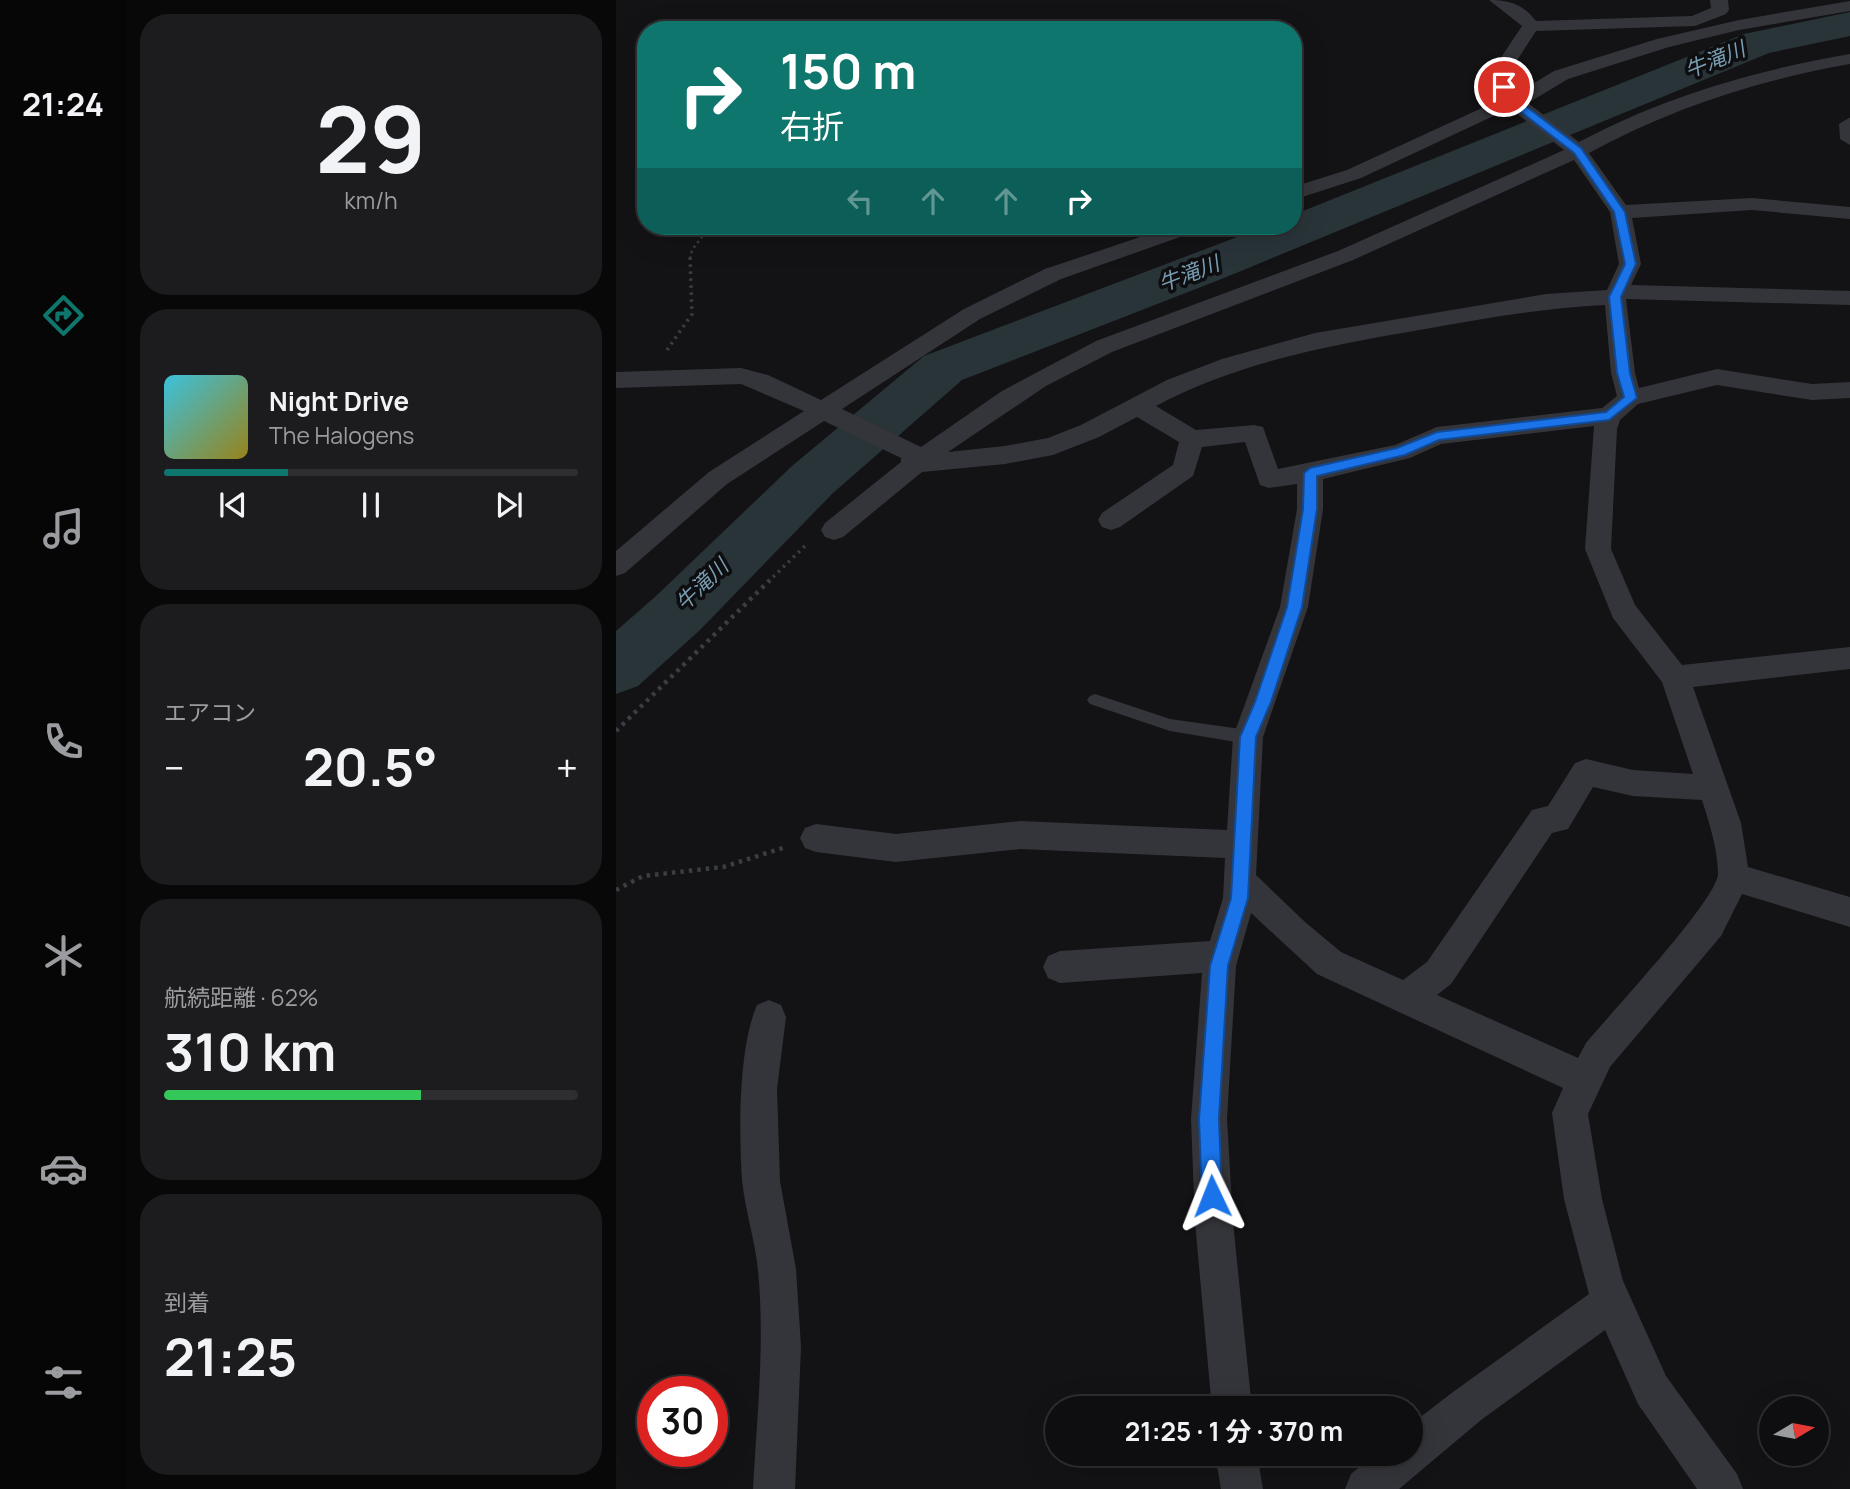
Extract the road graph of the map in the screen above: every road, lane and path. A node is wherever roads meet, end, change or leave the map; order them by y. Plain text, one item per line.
1 (1498, 0) edge
2 (1720, 0) edge
3 (1850, 6) edge
4 (1531, 26) junction
5 (1850, 59) edge
6 (1495, 108) dead end
7 (1522, 108) junction
8 (1849, 124) edge
9 (1850, 139) edge
10 (1574, 147) junction
11 (1302, 191) edge
12 (1620, 212) junction
13 (1850, 213) edge
14 (703, 235) edge
15 (1165, 235) edge
16 (1616, 294) junction
17 (1850, 298) edge
18 (655, 377) junction
19 (616, 380) edge
20 (1850, 390) edge
21 (1137, 406) junction
22 (1620, 407) junction
23 (822, 412) junction
24 (1192, 439) junction
25 (914, 458) junction
26 (1310, 473) junction
27 (1111, 520) dead end
28 (834, 530) joint
29 (616, 566) edge
30 (1850, 658) edge
31 (1675, 677) junction
32 (1096, 700) dead end
33 (616, 731) edge
34 (1248, 737) junction
35 (1712, 787) junction
36 (816, 838) joint
37 (1241, 862) junction
38 (1734, 877) junction
39 (616, 890) edge
40 (1850, 912) edge
41 (1222, 956) junction
42 (1060, 967) dead end
43 (1405, 998) junction
44 (769, 1017) dead end
45 (1586, 1080) junction
46 (1612, 1301) junction
47 (1230, 1396) edge
48 (1423, 1442) edge
49 (1238, 1466) edge
50 (1393, 1466) edge
51 (774, 1489) edge
52 (1242, 1489) edge
53 (1366, 1489) edge
54 (1722, 1489) edge

1 - 4 street
2 - 4 street
3 - 7 street
4 - 7 street
5 - 10 street
6 - 11 street
7 - 10 street
8 - 9 street
10 - 12 street
10 - 25 street
12 - 13 street
12 - 16 street
14 - 18 path
15 - 23 street
16 - 17 street
16 - 21 street
16 - 22 street
18 - 19 street
18 - 23 street
20 - 22 street
21 - 24 street
21 - 25 street
22 - 26 street
22 - 31 street
23 - 25 street
23 - 29 street
24 - 26 street
24 - 27 street
25 - 28 street
26 - 34 street
28 - 33 path
30 - 31 street
31 - 35 street
32 - 34 lane
34 - 37 street
35 - 38 street
35 - 43 street
36 - 37 street
36 - 39 path
37 - 41 street
37 - 43 street
38 - 40 street
38 - 45 street
41 - 42 street
41 - 47 street
43 - 45 street
44 - 51 street
45 - 46 street
46 - 48 street
46 - 54 street
49 - 52 street
50 - 53 street

